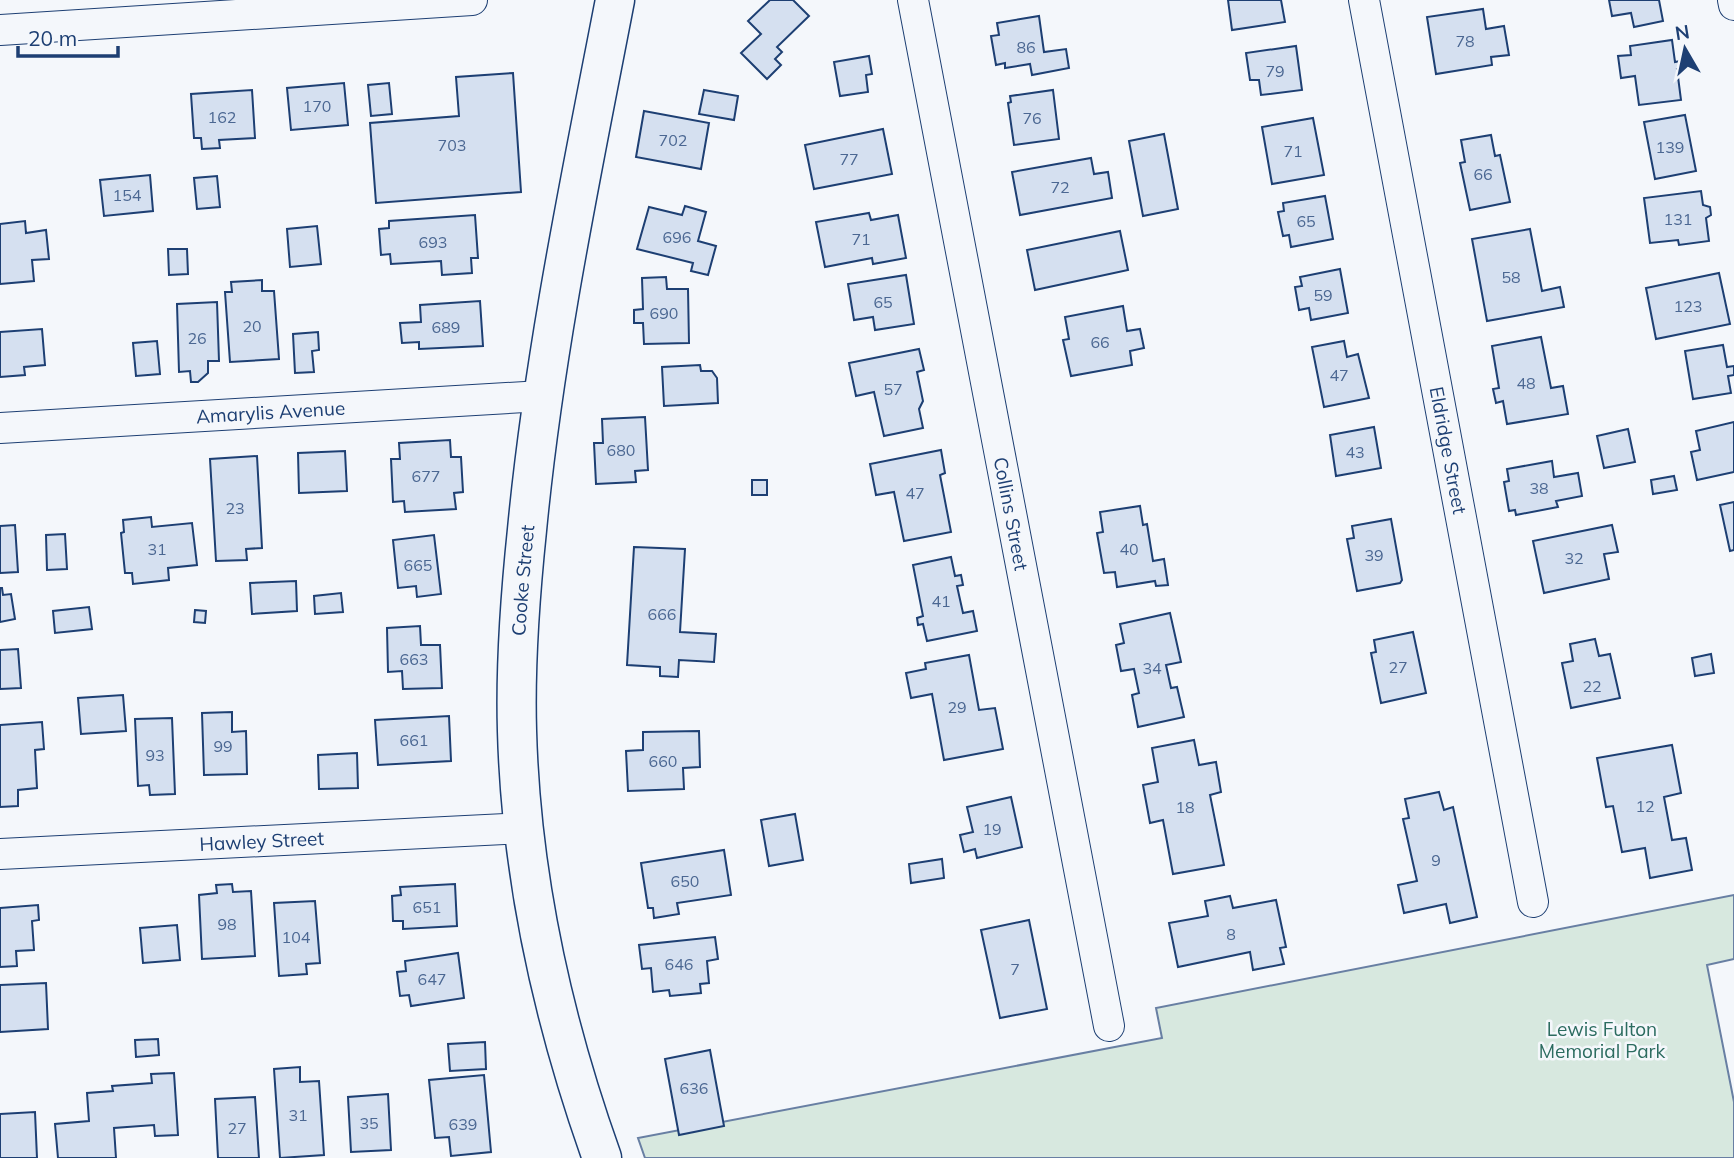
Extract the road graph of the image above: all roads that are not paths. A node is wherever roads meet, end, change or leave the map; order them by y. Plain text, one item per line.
1 (472, 0) edge
2 (615, 0) edge
3 (913, 0) edge
4 (1364, 0) edge
5 (0, 30) edge
6 (542, 396) junction
7 (0, 428) edge
8 (524, 828) junction
9 (0, 854) edge
10 (1534, 902) dead end
11 (1109, 1026) dead end
12 (602, 1158) edge

1 - 5 street
2 - 6 main road, Cooke Street
3 - 11 street, Collins Street
4 - 10 street, Eldridge Street
6 - 7 street, Amarylis Avenue
6 - 8 main road, Cooke Street
8 - 9 street, Hawley Street
8 - 12 main road, Cooke Street

